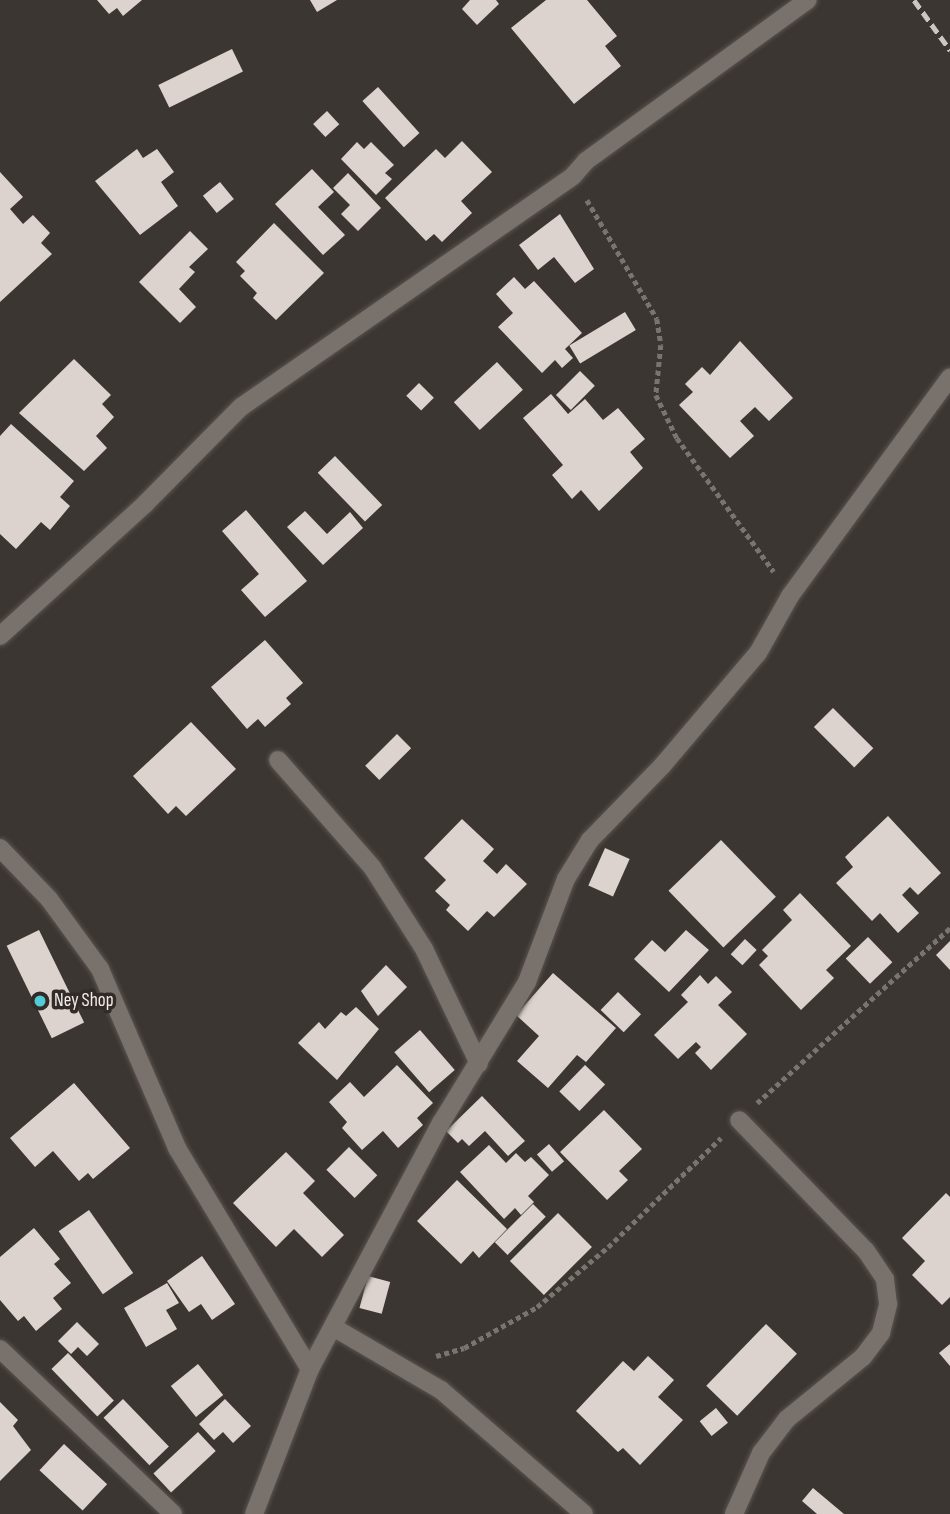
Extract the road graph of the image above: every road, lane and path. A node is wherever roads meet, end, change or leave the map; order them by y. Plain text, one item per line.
1 (808, 0) edge
2 (573, 176) junction
3 (950, 377) edge
4 (790, 596) junction
5 (0, 636) edge
6 (278, 760) dead end
7 (0, 848) edge
8 (950, 928) edge
9 (479, 1065) junction
10 (739, 1120) junction
11 (333, 1327) junction
12 (0, 1349) edge
13 (405, 1366) junction
14 (310, 1369) junction
15 (173, 1514) edge
16 (254, 1514) edge
17 (584, 1514) edge
18 (734, 1514) edge

1 - 2 street
2 - 4 path
2 - 5 street
3 - 4 street
4 - 9 street
6 - 9 street
7 - 14 street
8 - 10 path
9 - 11 street
10 - 13 path
10 - 18 street
11 - 13 street
11 - 14 street
12 - 15 street
13 - 17 street
14 - 16 street

